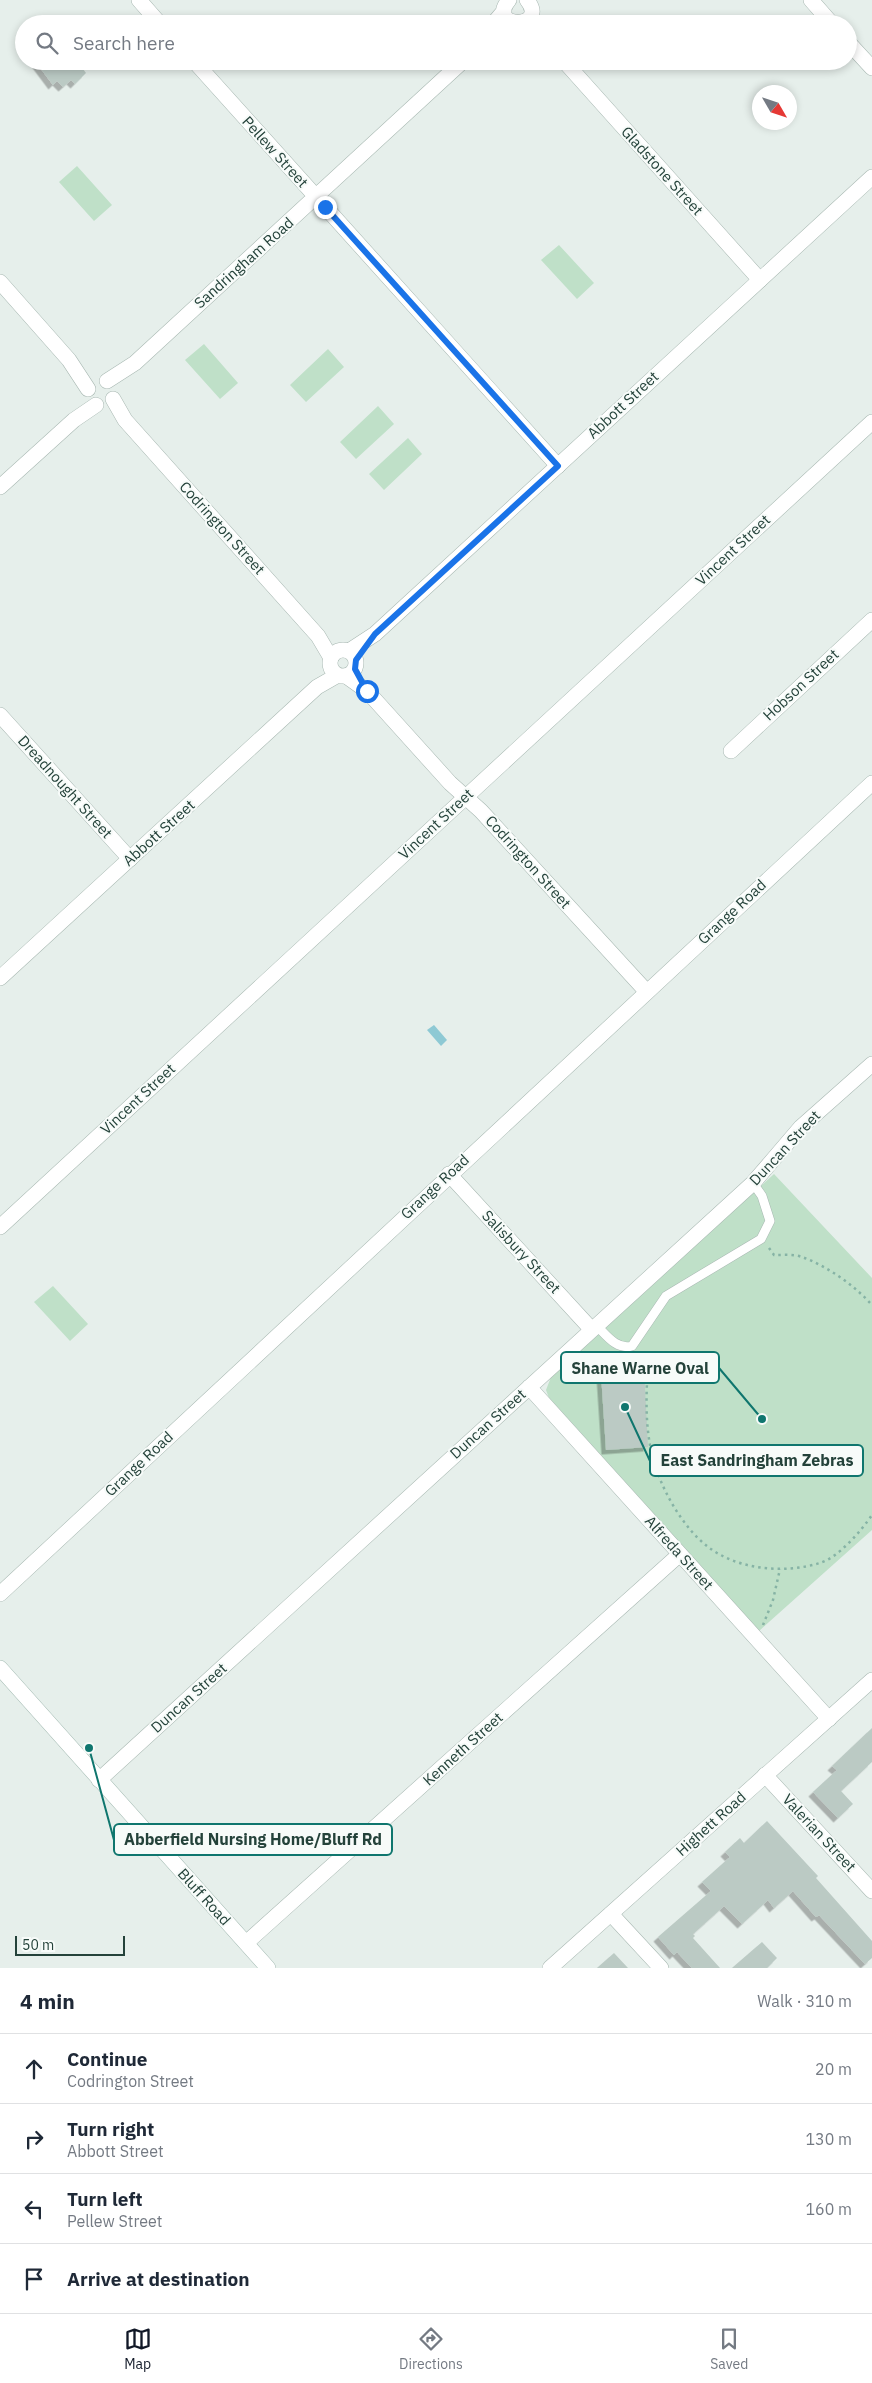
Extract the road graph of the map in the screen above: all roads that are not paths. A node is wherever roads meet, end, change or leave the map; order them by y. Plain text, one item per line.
1 (139, 0) edge
2 (811, 0) edge
3 (505, 4) edge
4 (152, 15) edge
5 (498, 15) edge
6 (824, 15) edge
7 (857, 52) edge
8 (872, 68) edge
9 (202, 70) edge
10 (453, 70) edge
11 (572, 70) edge
12 (872, 177) edge
13 (316, 197) junction
14 (760, 280) junction
15 (0, 282) edge
16 (101, 393) junction
17 (872, 422) edge
18 (558, 466) junction
19 (0, 487) edge
20 (872, 620) edge
21 (343, 663) junction
22 (0, 715) edge
23 (731, 751) dead end
24 (872, 783) edge
25 (466, 797) junction
26 (130, 859) junction
27 (0, 978) edge
28 (646, 991) junction
29 (870, 1069) edge
30 (449, 1174) junction
31 (753, 1183) junction
32 (0, 1227) edge
33 (594, 1328) junction
34 (529, 1387) junction
35 (680, 1554) junction
36 (0, 1594) edge
37 (2, 1675) edge
38 (872, 1680) edge
39 (829, 1719) junction
40 (765, 1775) junction
41 (100, 1780) junction
42 (872, 1891) edge
43 (611, 1914) junction
44 (246, 1943) junction
45 (268, 1968) edge
46 (550, 1968) edge
47 (661, 1968) edge

1 - 4 street
2 - 6 street
3 - 5 street
7 - 8 street
9 - 13 street, Pellew Street
10 - 13 street, Sandringham Road
11 - 14 street, Gladstone Street
12 - 14 street, Abbott Street
13 - 16 street, Sandringham Road
13 - 18 street, Pellew Street
14 - 18 street, Abbott Street
15 - 16 street, Codrington Street
16 - 19 street, Sandringham Road
16 - 21 street, Codrington Street
17 - 25 street, Vincent Street
18 - 21 street, Abbott Street
20 - 23 street, Hobson Street
21 - 25 street, Codrington Street
21 - 26 street, Abbott Street
22 - 26 street, Dreadnought Street
24 - 28 street, Grange Road
25 - 28 street, Codrington Street
25 - 32 street, Vincent Street
26 - 27 street, Abbott Street
28 - 30 street, Grange Road
29 - 31 street, Duncan Street
30 - 33 street, Salisbury Street
30 - 36 street, Grange Road
31 - 33 street, Duncan Street
31 - 33 lane
33 - 34 street, Duncan Street
34 - 35 street, Alfreda Street
34 - 41 street, Duncan Street
35 - 39 street, Alfreda Street
35 - 44 street, Kenneth Street
37 - 41 street, Bluff Road
38 - 39 street, Highett Road
39 - 40 street, Highett Road
40 - 42 street, Valerian Street
40 - 43 street, Highett Road
41 - 44 street, Bluff Road
43 - 46 street, Highett Road
43 - 47 street
44 - 45 street, Bluff Road

